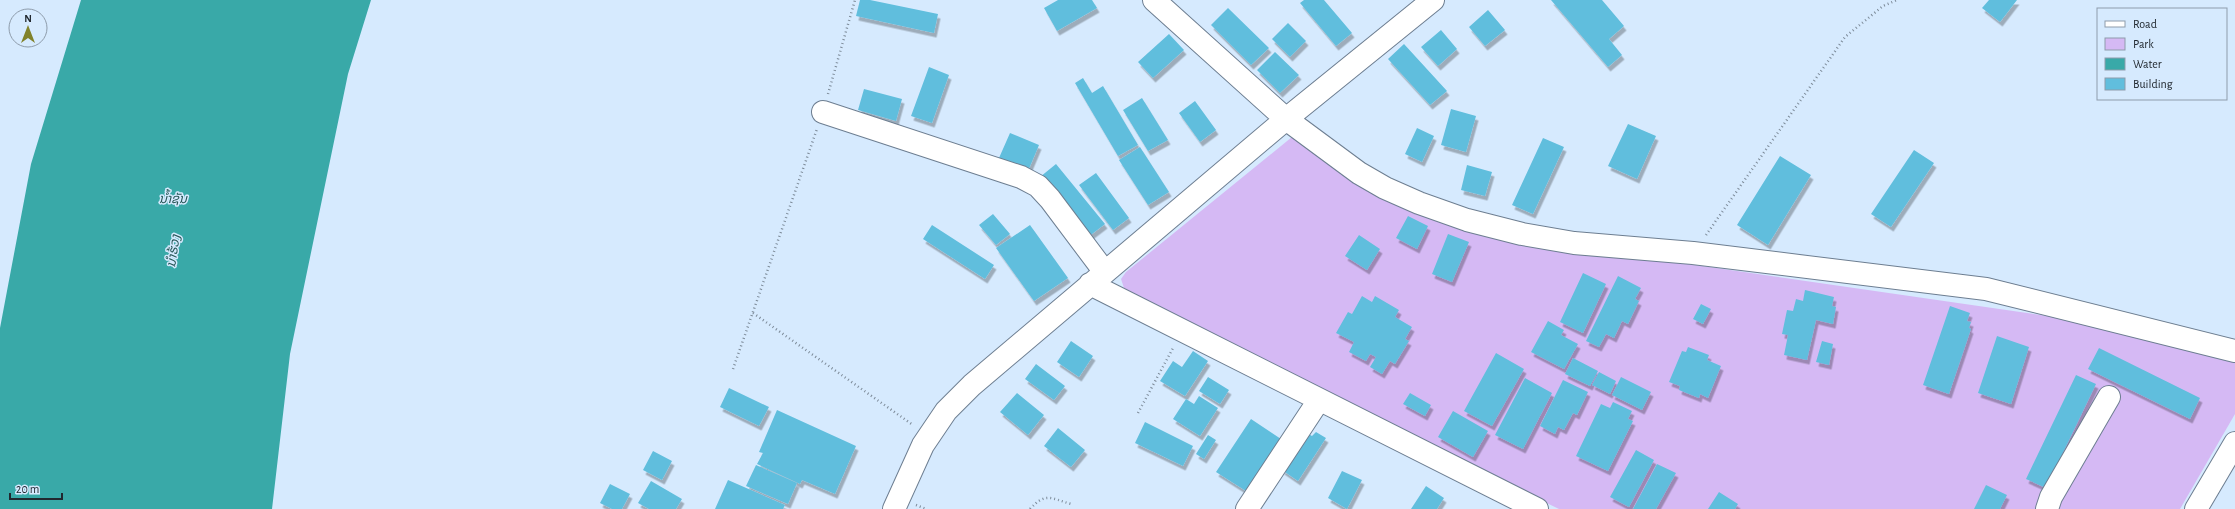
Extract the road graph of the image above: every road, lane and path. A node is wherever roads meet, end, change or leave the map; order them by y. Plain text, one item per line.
1 (855, 0) edge
2 (1154, 0) edge
3 (1433, 0) edge
4 (1897, 0) edge
5 (823, 112) junction
6 (1286, 119) junction
7 (1693, 253) junction
8 (1097, 277) junction
9 (752, 313) junction
10 (1182, 330) junction
11 (2235, 350) edge
12 (733, 370) dead end
13 (2109, 397) dead end
14 (1319, 400) junction
15 (1138, 413) dead end
16 (929, 437) junction
17 (2235, 443) edge
18 (1071, 504) dead end
19 (894, 509) edge
20 (1030, 509) edge
21 (1247, 509) edge
22 (1537, 509) edge
23 (2047, 509) edge
24 (2196, 509) edge

1 - 5 path
2 - 6 street
3 - 6 street
4 - 7 path
5 - 8 street
5 - 9 path
6 - 7 street
6 - 8 street
7 - 11 street
8 - 10 street
8 - 16 street
9 - 12 path
9 - 16 path
10 - 14 street
10 - 15 path
13 - 23 street
14 - 21 street
14 - 22 street
16 - 19 street
17 - 24 street
18 - 20 path

